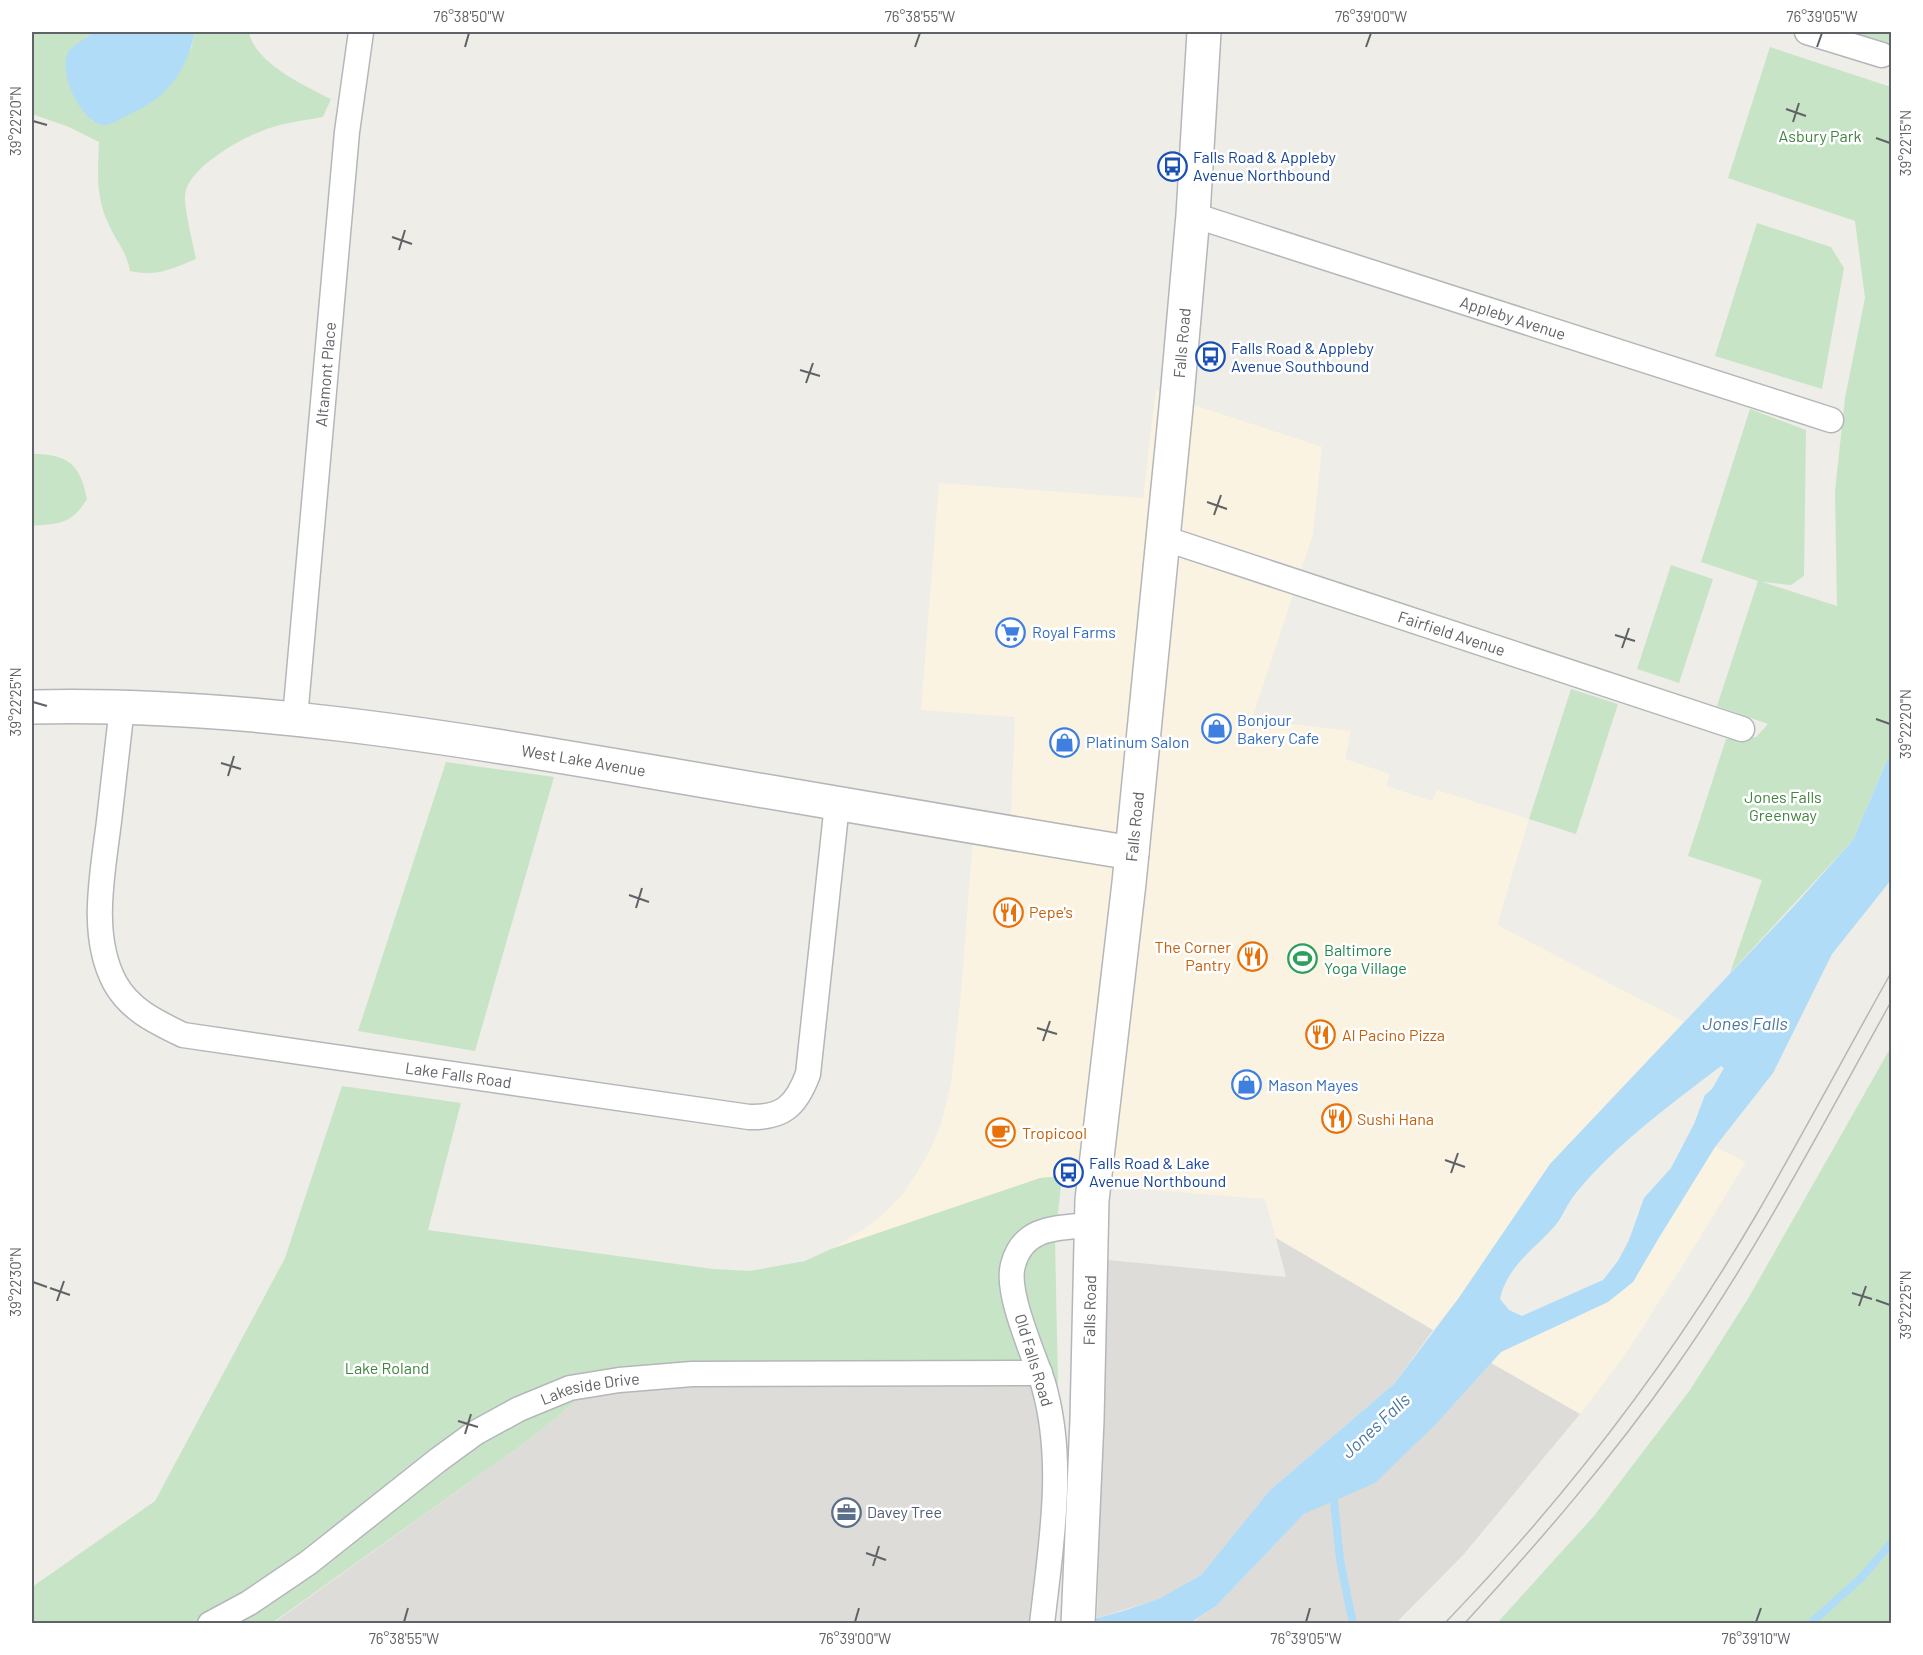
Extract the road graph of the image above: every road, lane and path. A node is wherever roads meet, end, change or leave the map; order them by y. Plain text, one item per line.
1 (361, 32) edge
2 (1204, 32) edge
3 (1807, 32) edge
4 (1882, 55) dead end
5 (1193, 215) junction
6 (1832, 420) dead end
7 (1163, 538) junction
8 (32, 707) edge
9 (122, 707) junction
10 (295, 718) junction
11 (1742, 729) dead end
12 (837, 804) junction
13 (1132, 853) junction
14 (1090, 1225) junction
15 (1040, 1373) junction
16 (210, 1623) edge
17 (1042, 1623) edge
18 (1078, 1623) edge

1 - 10 street, Altamont Place
2 - 5 main road, Falls Road
3 - 4 street
5 - 6 street, Appleby Avenue
5 - 7 main road, Falls Road
7 - 11 street, Fairfield Avenue
7 - 13 main road, Falls Road
8 - 9 main road, West Lake Avenue
9 - 10 main road, West Lake Avenue
9 - 12 street, Lake Falls Road
10 - 12 main road, West Lake Avenue
12 - 13 main road, West Lake Avenue
13 - 14 main road, Falls Road
14 - 15 street, Old Falls Road
14 - 18 main road, Falls Road
15 - 16 street, Lakeside Drive
15 - 17 street, Old Falls Road

